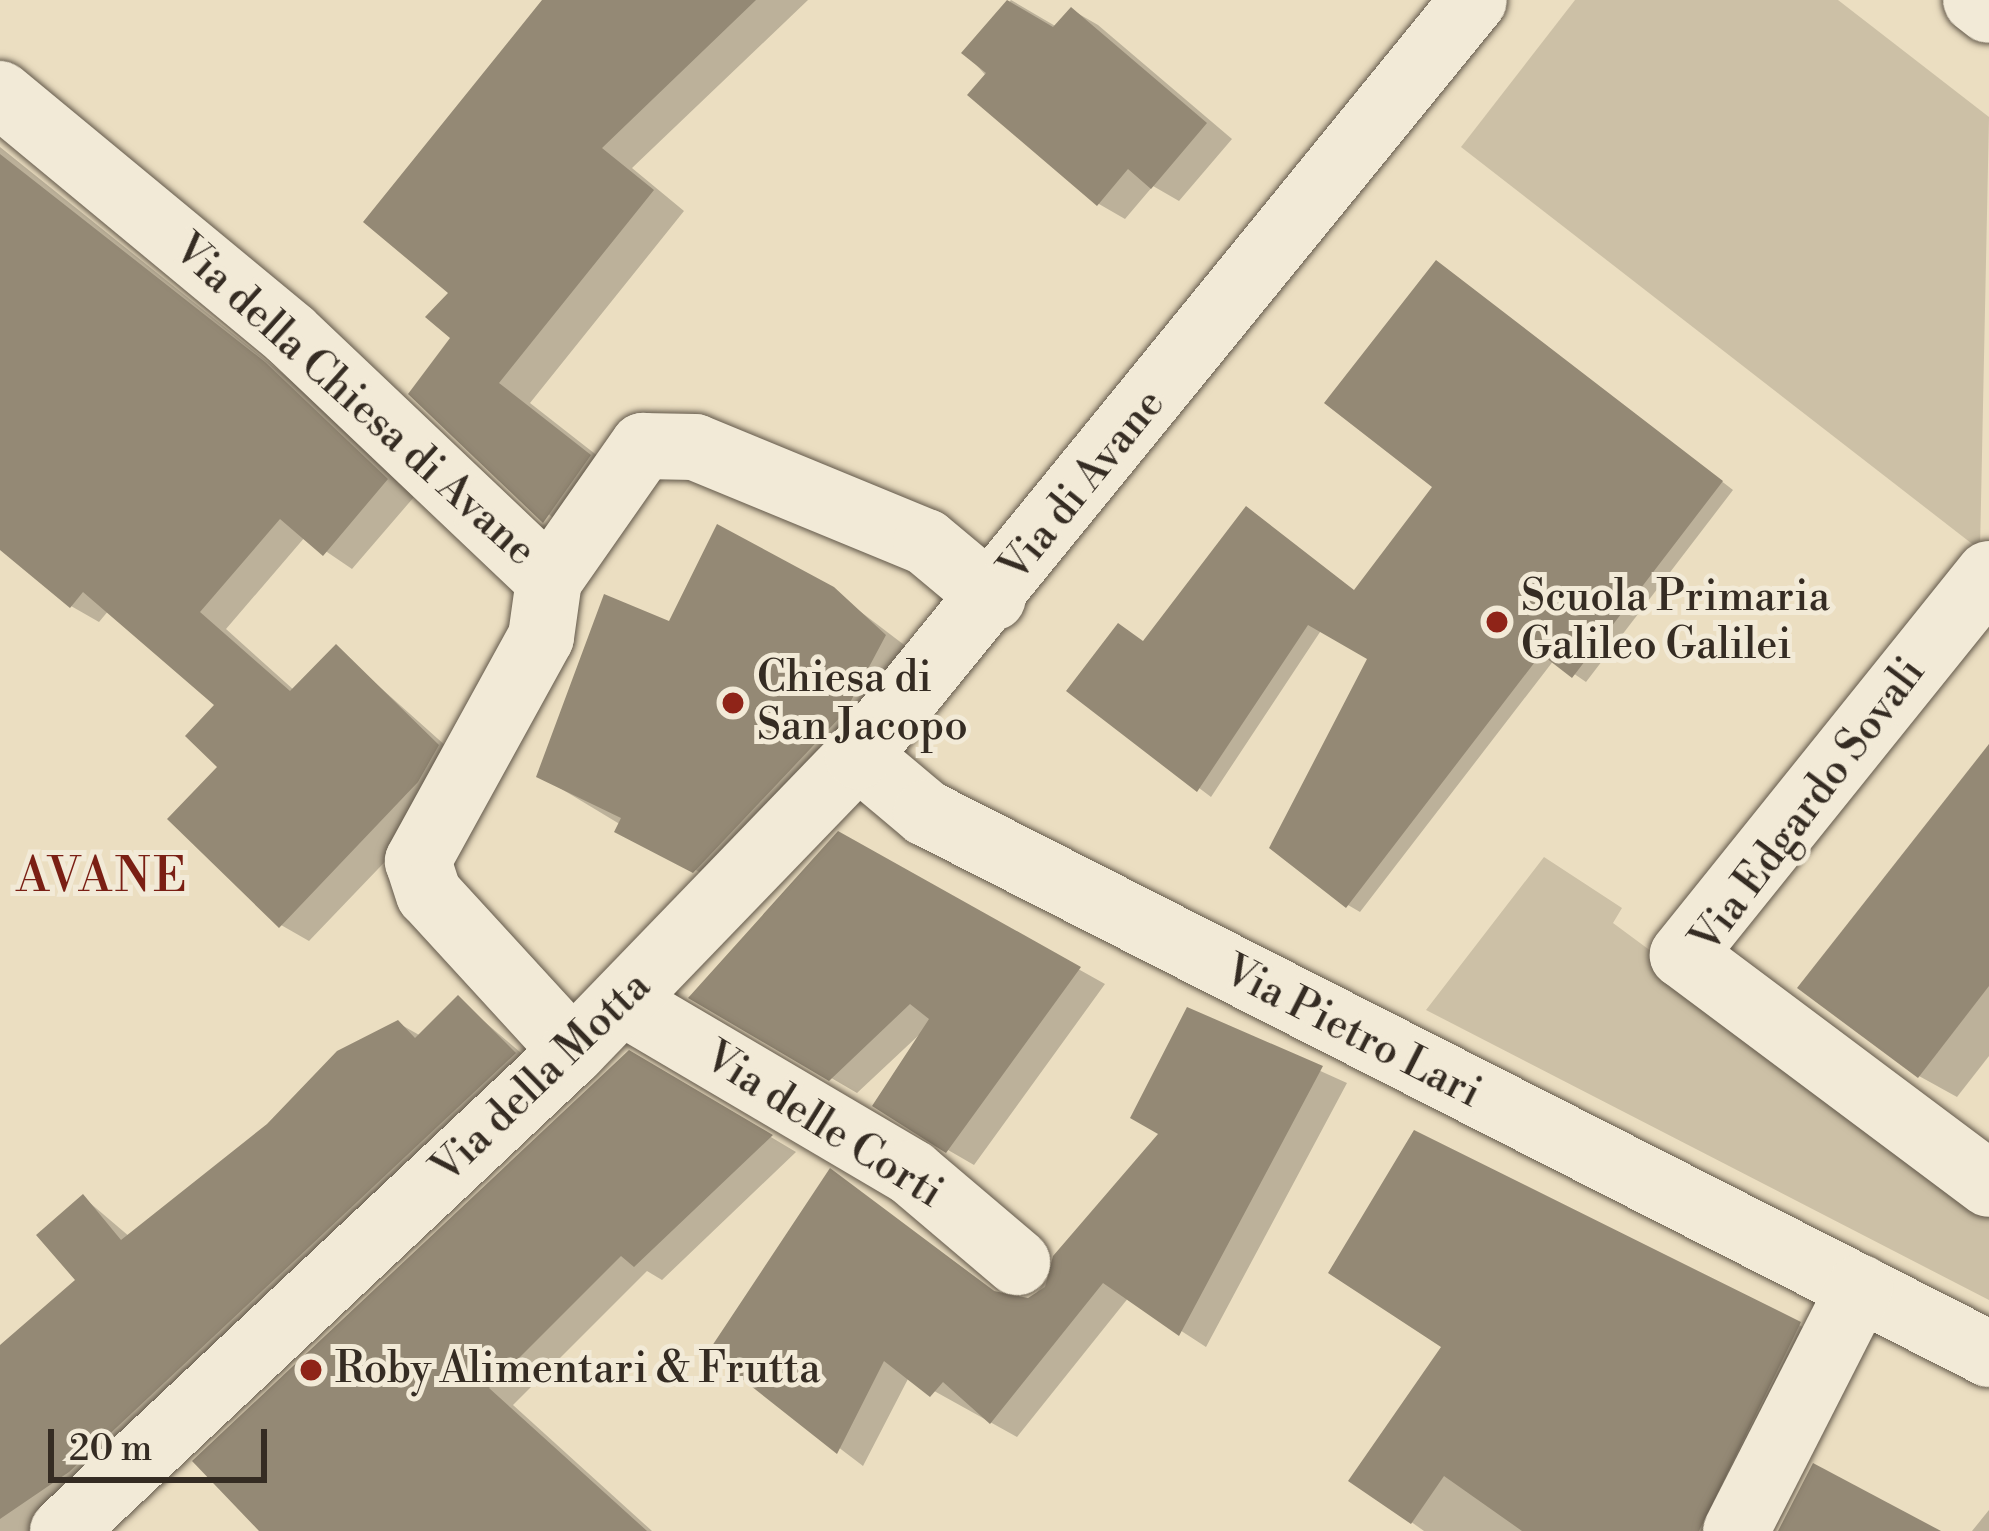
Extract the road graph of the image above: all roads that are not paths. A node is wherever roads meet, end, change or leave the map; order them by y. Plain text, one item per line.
1 (1474, 0) edge
2 (1976, 0) edge
3 (1989, 10) edge
4 (0, 94) edge
5 (1989, 574) edge
6 (549, 580) junction
7 (993, 598) junction
8 (858, 756) junction
9 (622, 1002) junction
10 (573, 1052) junction
11 (1980, 1164) edge
12 (1017, 1262) dead end
13 (1860, 1288) junction
14 (1989, 1354) edge
15 (63, 1531) edge
16 (1736, 1531) edge

1 - 7 street, Via di Avane
2 - 3 street
4 - 6 street, Via della Chiesa di Avane
5 - 11 street, Via Edgardo Sovali
6 - 7 street, Via di Avane
6 - 10 street, Via della Chiesa di Avane
7 - 8 street, Via della Motta
8 - 9 street, Via della Motta
8 - 13 street, Via Pietro Lari
9 - 10 street, Via della Motta
9 - 12 street, Via delle Corti
10 - 15 street, Via della Motta
13 - 14 street, Via Pietro Lari
13 - 16 street

